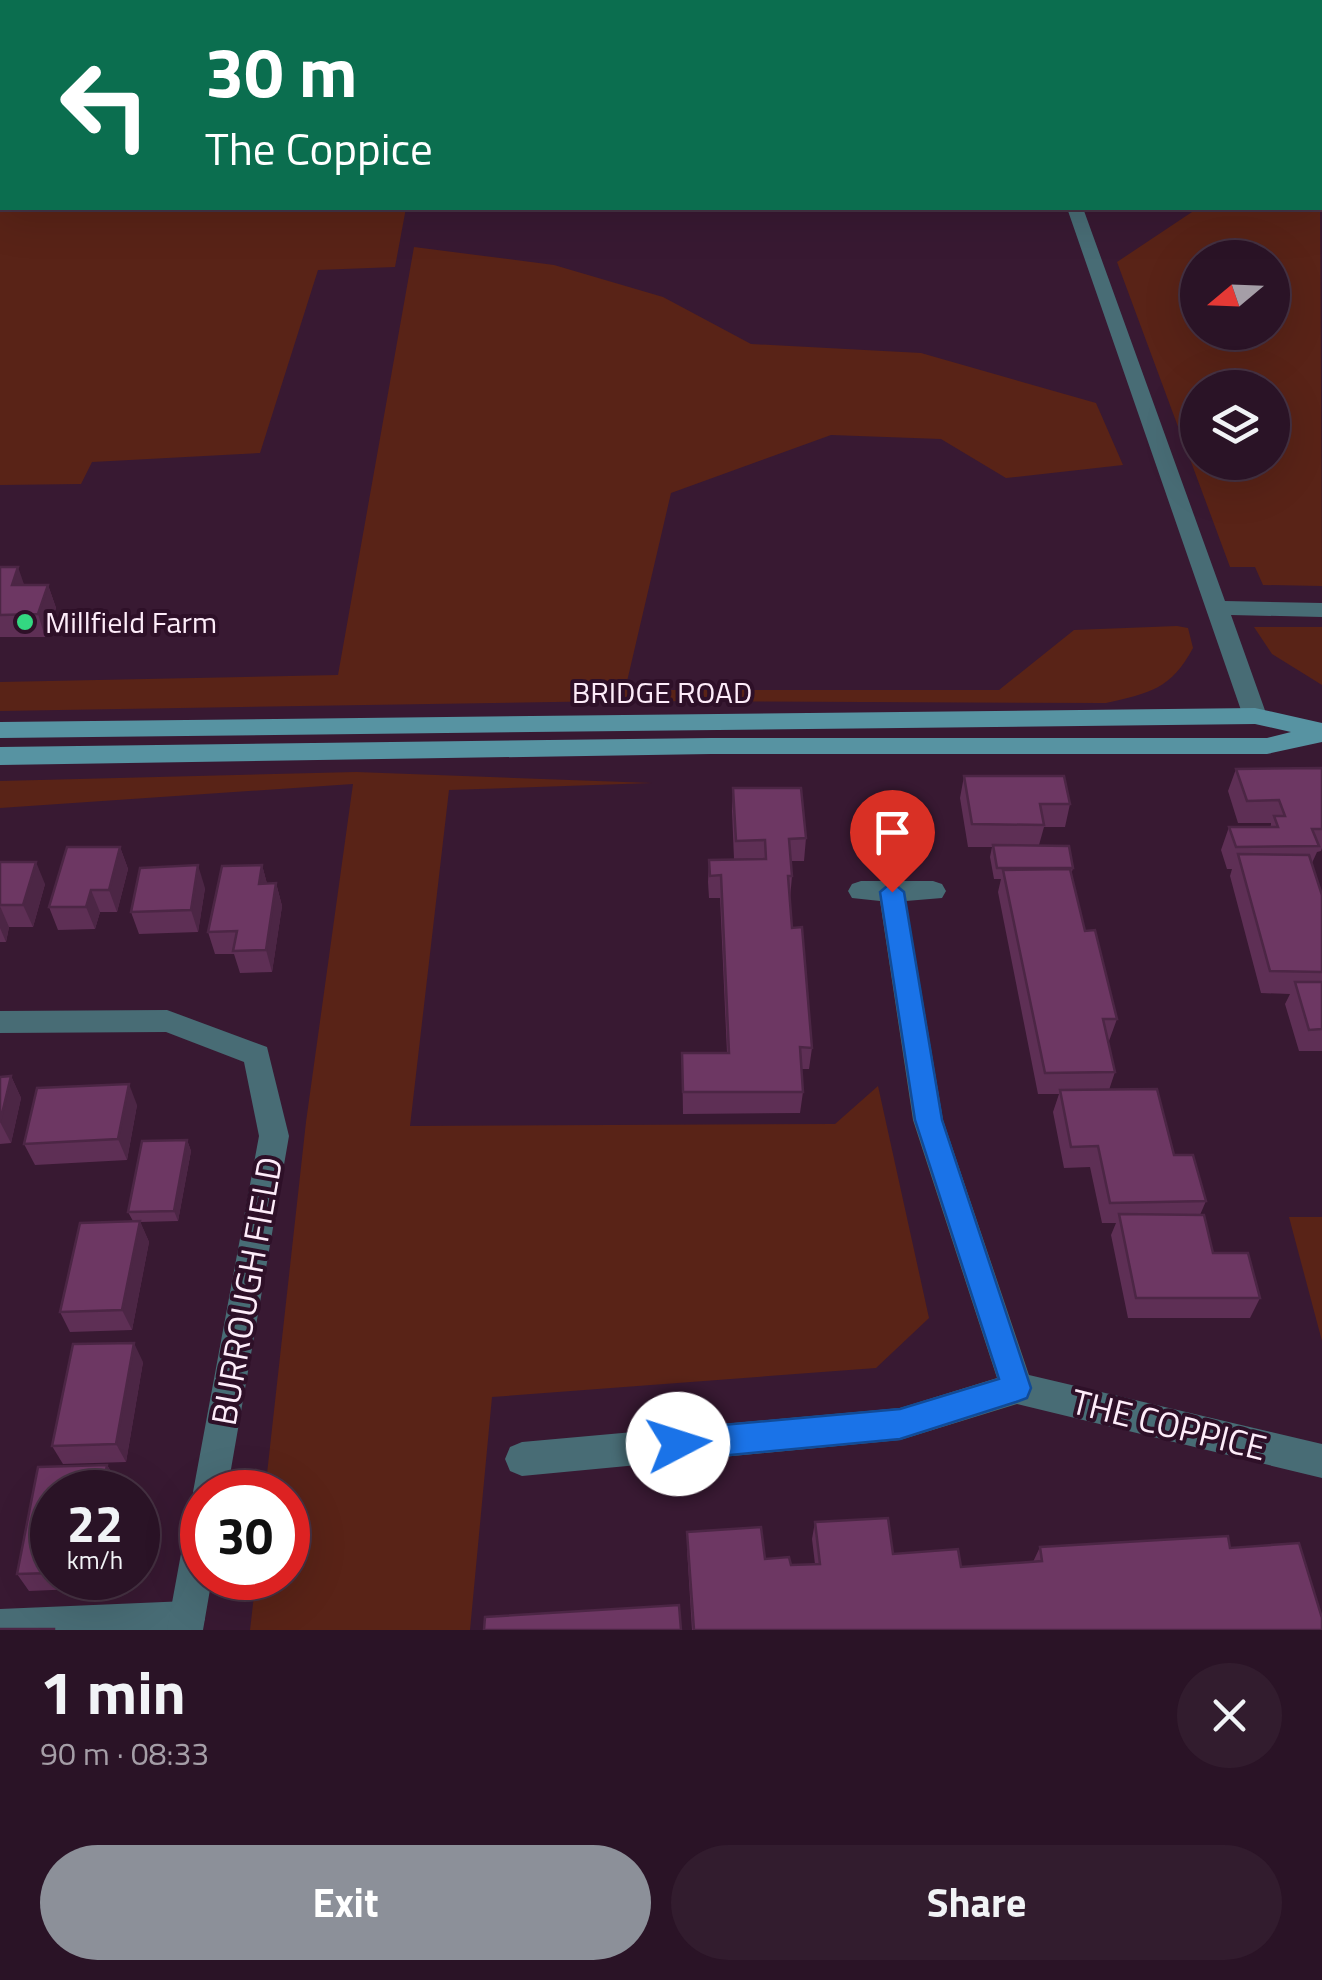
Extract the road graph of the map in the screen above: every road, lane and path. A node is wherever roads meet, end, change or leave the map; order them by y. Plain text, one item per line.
1 (1076, 210) edge
2 (1216, 608) junction
3 (1322, 610) edge
4 (1255, 716) junction
5 (0, 730) edge
6 (1322, 732) edge
7 (0, 756) edge
8 (933, 890) dead end
9 (861, 891) dead end
10 (892, 892) junction
11 (0, 1022) edge
12 (1016, 1388) junction
13 (522, 1459) dead end
14 (1322, 1461) edge
15 (214, 1470) edge
16 (186, 1624) edge
17 (0, 1626) edge

1 - 2 street
2 - 3 street
2 - 4 street
4 - 5 main road, BRIDGE ROAD
4 - 6 main road, BRIDGE ROAD
6 - 7 main road, BRIDGE ROAD
8 - 10 street
9 - 10 street
10 - 12 street
11 - 15 street, BURROUGH FIELD
12 - 13 street
12 - 14 street, THE COPPICE
16 - 17 street

